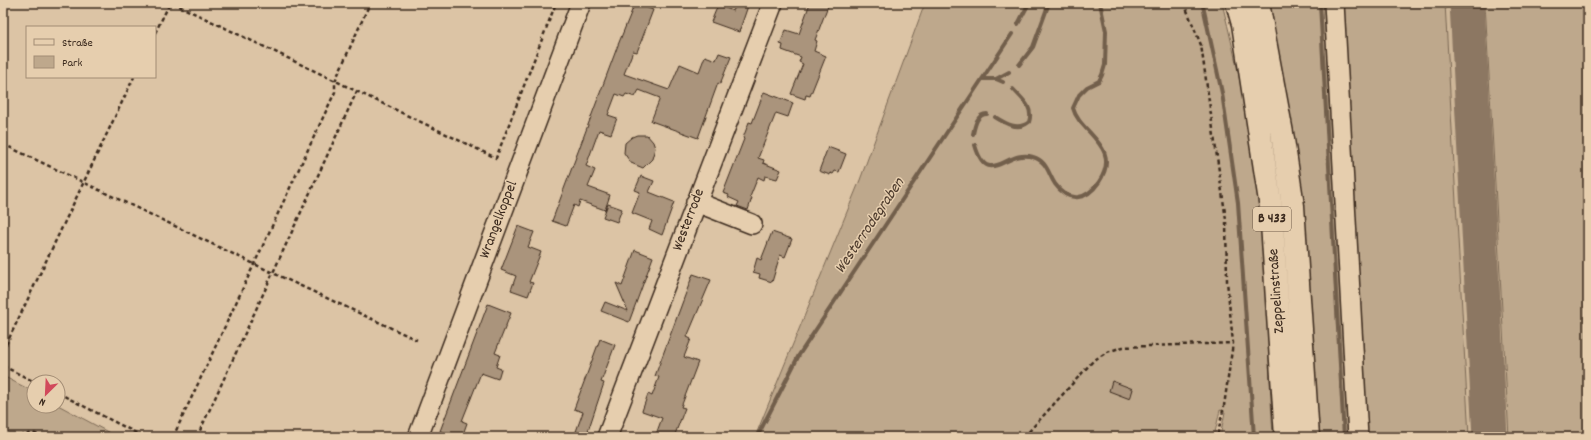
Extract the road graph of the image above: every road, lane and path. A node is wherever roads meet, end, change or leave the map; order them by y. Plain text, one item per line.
1 (171, 3) edge
2 (370, 3) edge
3 (556, 3) edge
4 (581, 3) edge
5 (773, 3) edge
6 (1184, 3) edge
7 (1237, 3) edge
8 (1258, 3) edge
9 (1334, 3) edge
10 (156, 31) edge
11 (134, 78) edge
12 (335, 81) junction
13 (357, 92) junction
14 (3, 144) edge
15 (83, 181) junction
16 (696, 202) junction
17 (752, 224) dead end
18 (254, 265) junction
19 (273, 274) junction
20 (417, 340) dead end
21 (1233, 342) junction
22 (3, 351) edge
23 (3, 366) edge
24 (26, 378) edge
25 (66, 397) edge
26 (13, 437) edge
27 (46, 437) edge
28 (144, 437) edge
29 (173, 437) edge
30 (197, 437) edge
31 (418, 437) edge
32 (607, 437) edge
33 (1024, 437) edge
34 (1217, 437) edge
35 (1286, 437) edge
36 (1308, 437) edge
37 (1358, 437) edge

1 - 10 path
1 - 12 path
2 - 12 path
3 - 13 path
4 - 31 street, Wrangelkoppel
5 - 16 street, Westerrode
6 - 21 path
7 - 35 highway, Zeppelinstraße / B 433
8 - 36 highway, Zeppelinstraße / B 433
9 - 37 street
11 - 15 path
12 - 13 path
12 - 18 path
13 - 19 path
14 - 15 path
15 - 18 path
15 - 22 path
16 - 17 street
16 - 32 street, Westerrode
18 - 19 path
18 - 29 path
19 - 20 path
19 - 30 path
21 - 33 path
21 - 34 path
23 - 24 path
25 - 28 path
26 - 27 path

